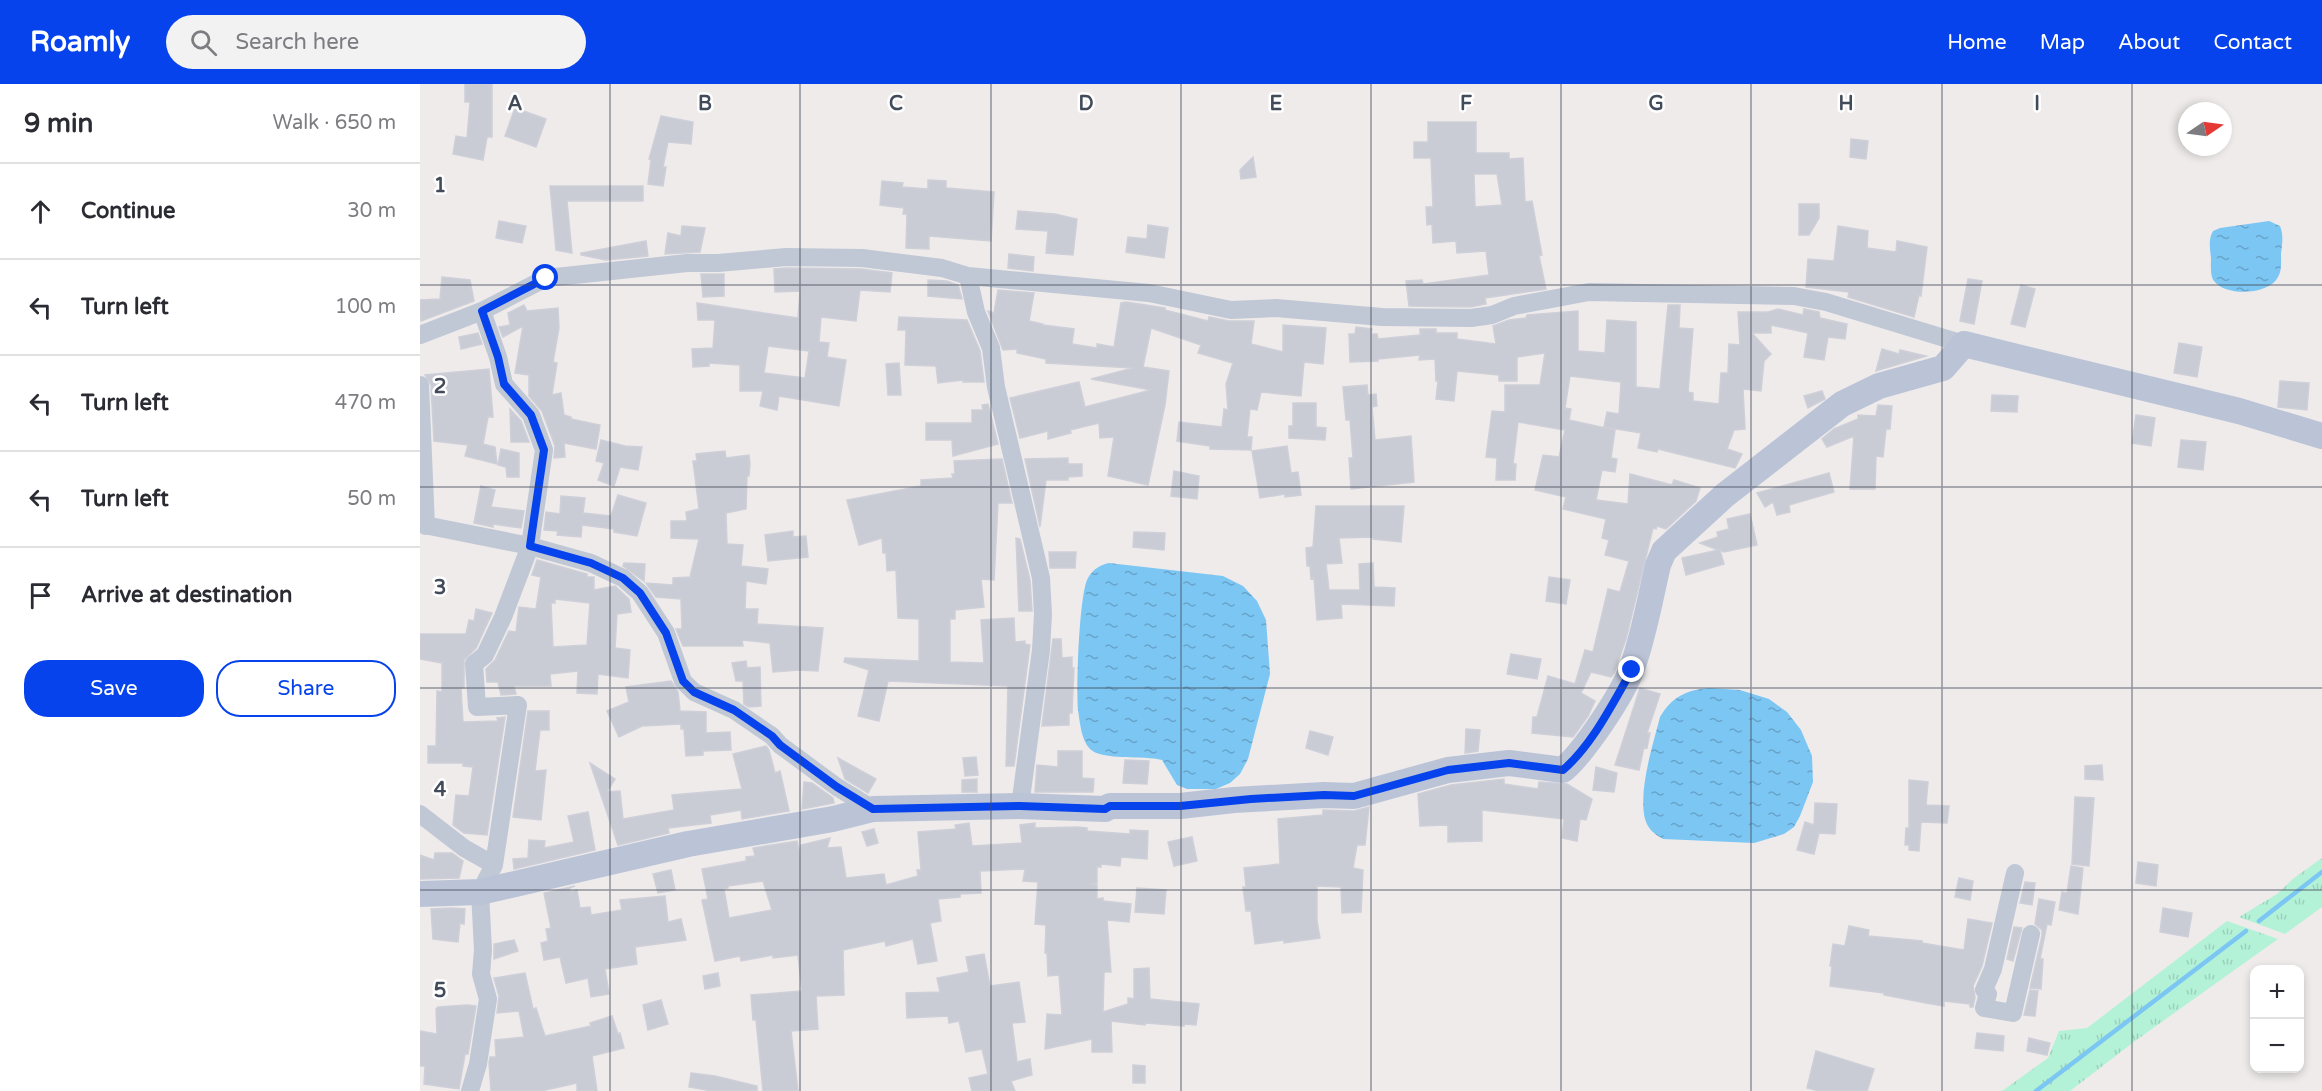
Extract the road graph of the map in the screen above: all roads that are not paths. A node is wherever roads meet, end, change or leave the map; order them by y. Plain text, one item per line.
1 (968, 276) junction
2 (482, 311) junction
3 (420, 335) edge
4 (1964, 344) junction
5 (420, 385) edge
6 (2322, 436) edge
7 (423, 525) edge
8 (530, 546) junction
9 (1020, 806) junction
10 (873, 809) junction
11 (420, 814) edge
12 (494, 866) junction
13 (2015, 873) dead end
14 (480, 892) junction
15 (420, 894) edge
16 (2031, 934) dead end
17 (470, 1091) edge

1 - 2 street
1 - 4 street
1 - 9 street
2 - 3 street
2 - 8 street
4 - 6 street
4 - 9 street
5 - 7 street
7 - 8 street
8 - 10 street
8 - 12 street
9 - 10 street
10 - 14 street
11 - 12 street
12 - 14 street
13 - 16 street
14 - 15 street
14 - 17 street

